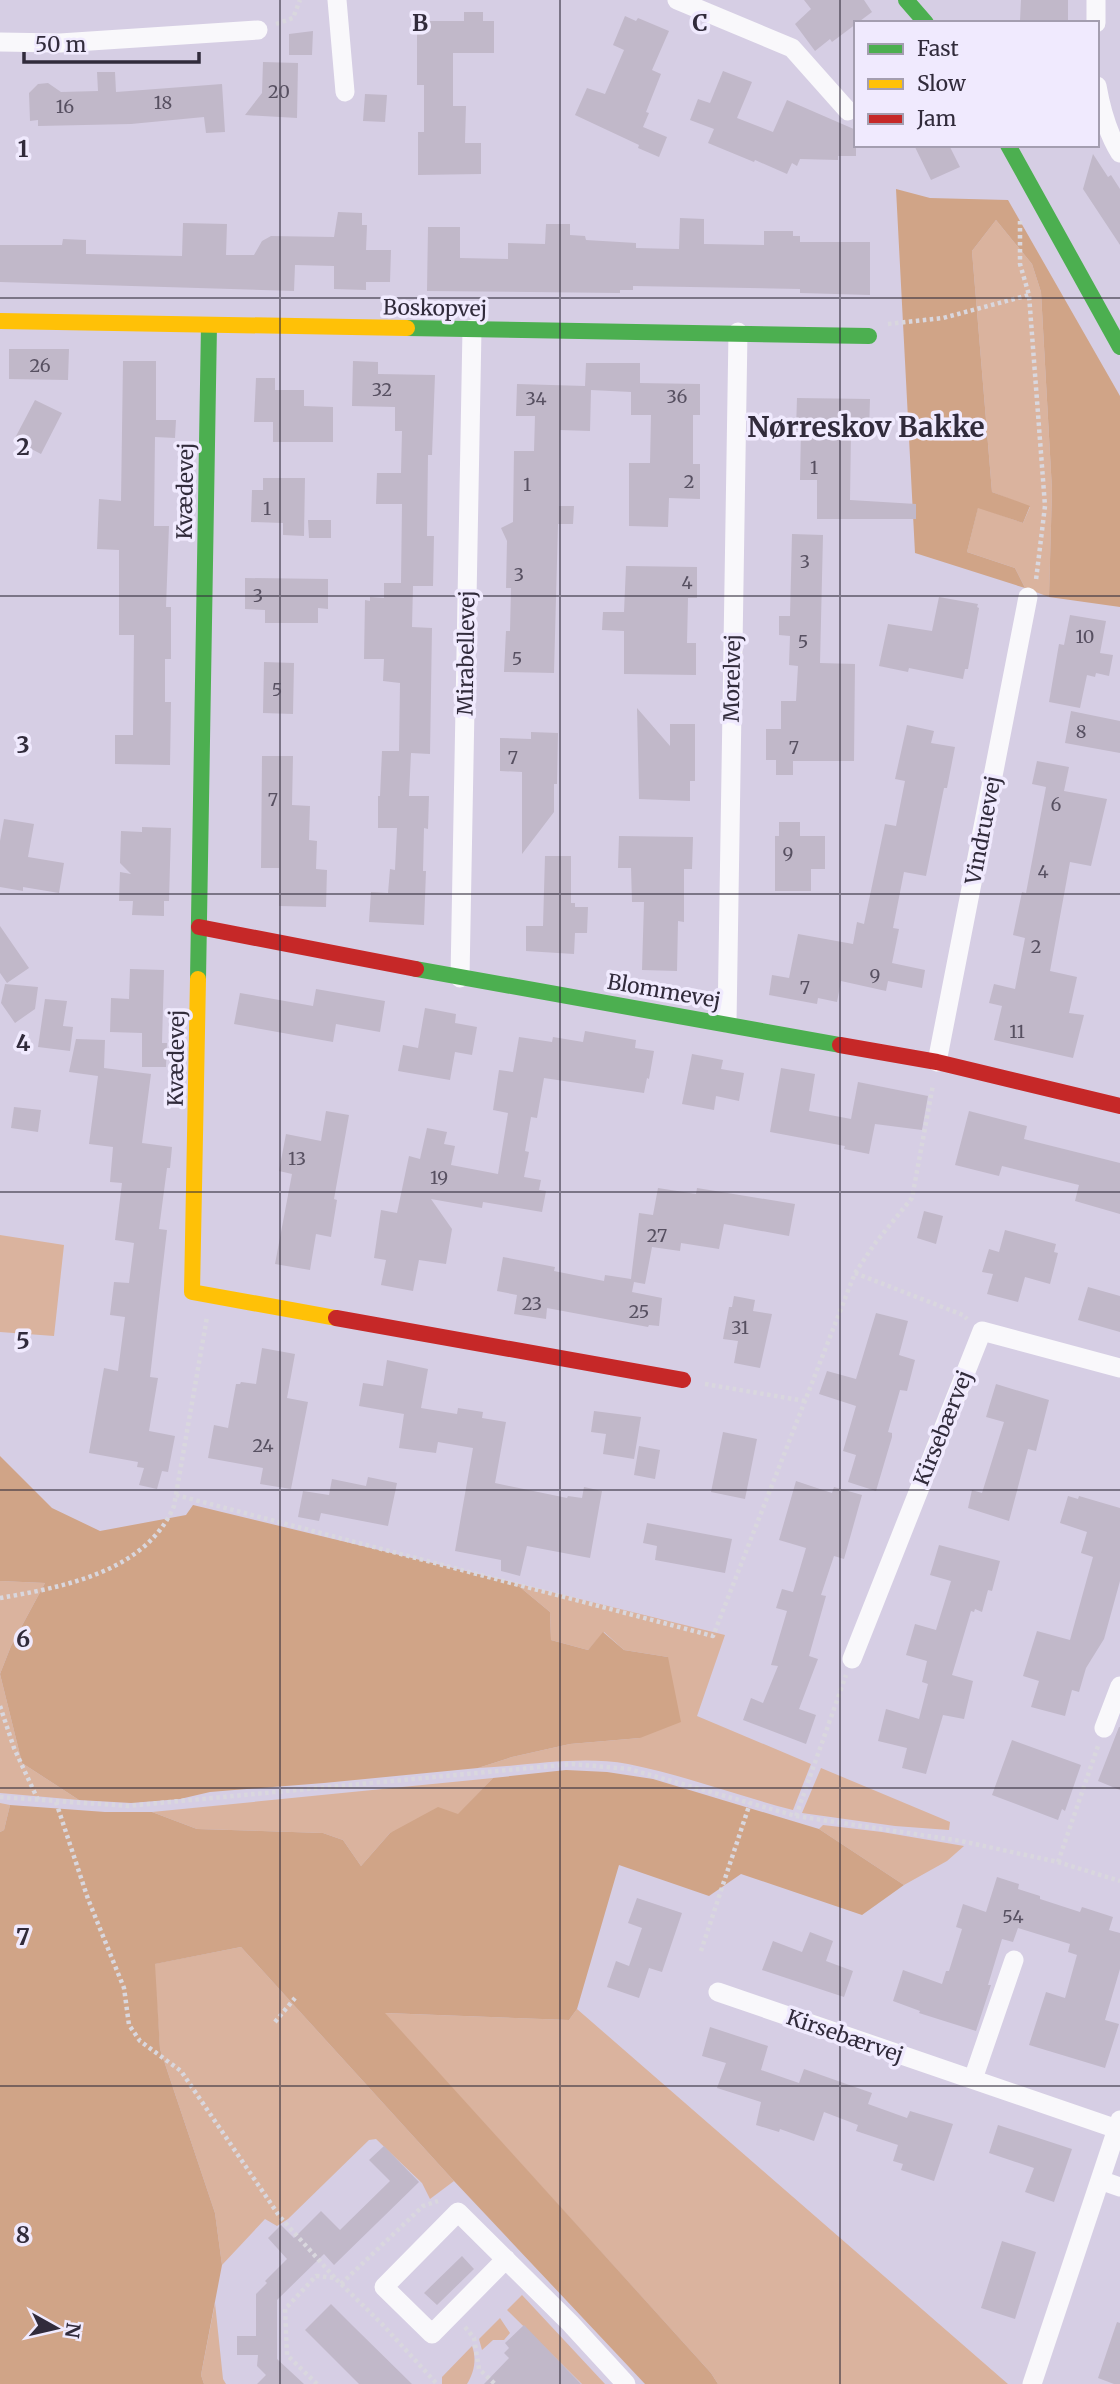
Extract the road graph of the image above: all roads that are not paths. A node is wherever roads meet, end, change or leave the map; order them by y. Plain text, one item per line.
1 (337, 0) edge
2 (677, 0) edge
3 (906, 0) edge
4 (1096, 0) edge
5 (924, 21) edge
6 (1096, 21) edge
7 (258, 30) road end
8 (0, 42) edge
9 (345, 92) dead end
10 (1099, 96) edge
11 (848, 111) dead end
12 (1008, 147) edge
13 (1120, 153) edge
14 (0, 321) edge
15 (209, 325) junction
16 (472, 329) junction
17 (737, 332) junction
18 (869, 336) road end
19 (1120, 347) edge
20 (1028, 597) road end
21 (199, 927) junction
22 (460, 978) junction
23 (727, 1023) junction
24 (937, 1062) junction
25 (1120, 1106) edge
26 (1120, 1368) edge
27 (684, 1380) road end
28 (852, 1659) road end
29 (1120, 1686) edge
30 (1104, 1728) road end
31 (1014, 1960) dead end
32 (718, 1992) dead end
33 (973, 2079) junction
34 (1119, 2124) edge
35 (1100, 2180) junction
36 (1120, 2187) edge
37 (506, 2259) junction
38 (626, 2384) edge
39 (1032, 2384) edge

1 - 9 street
2 - 11 street
3 - 5 street
4 - 6 street
7 - 8 street
10 - 13 street
12 - 19 street
14 - 15 street, Boskopvej
15 - 16 street, Boskopvej
15 - 21 street, Kvædevej
16 - 17 street, Boskopvej
16 - 22 street, Mirabellevej
17 - 18 street, Boskopvej
17 - 23 street, Morelvej
20 - 24 street, Vindruevej
21 - 22 street, Blommevej
21 - 27 street, Kvædevej
22 - 23 street, Blommevej
23 - 24 street, Blommevej
24 - 25 street, Blommevej
26 - 28 street, Kirsebærvej
29 - 30 street
31 - 33 street
32 - 33 street, Kirsebærvej
33 - 34 street, Kirsebærvej
34 - 35 street, Kirsebærvej
35 - 36 street
35 - 39 street, Kirsebærvej
37 - 37 street
37 - 38 street

